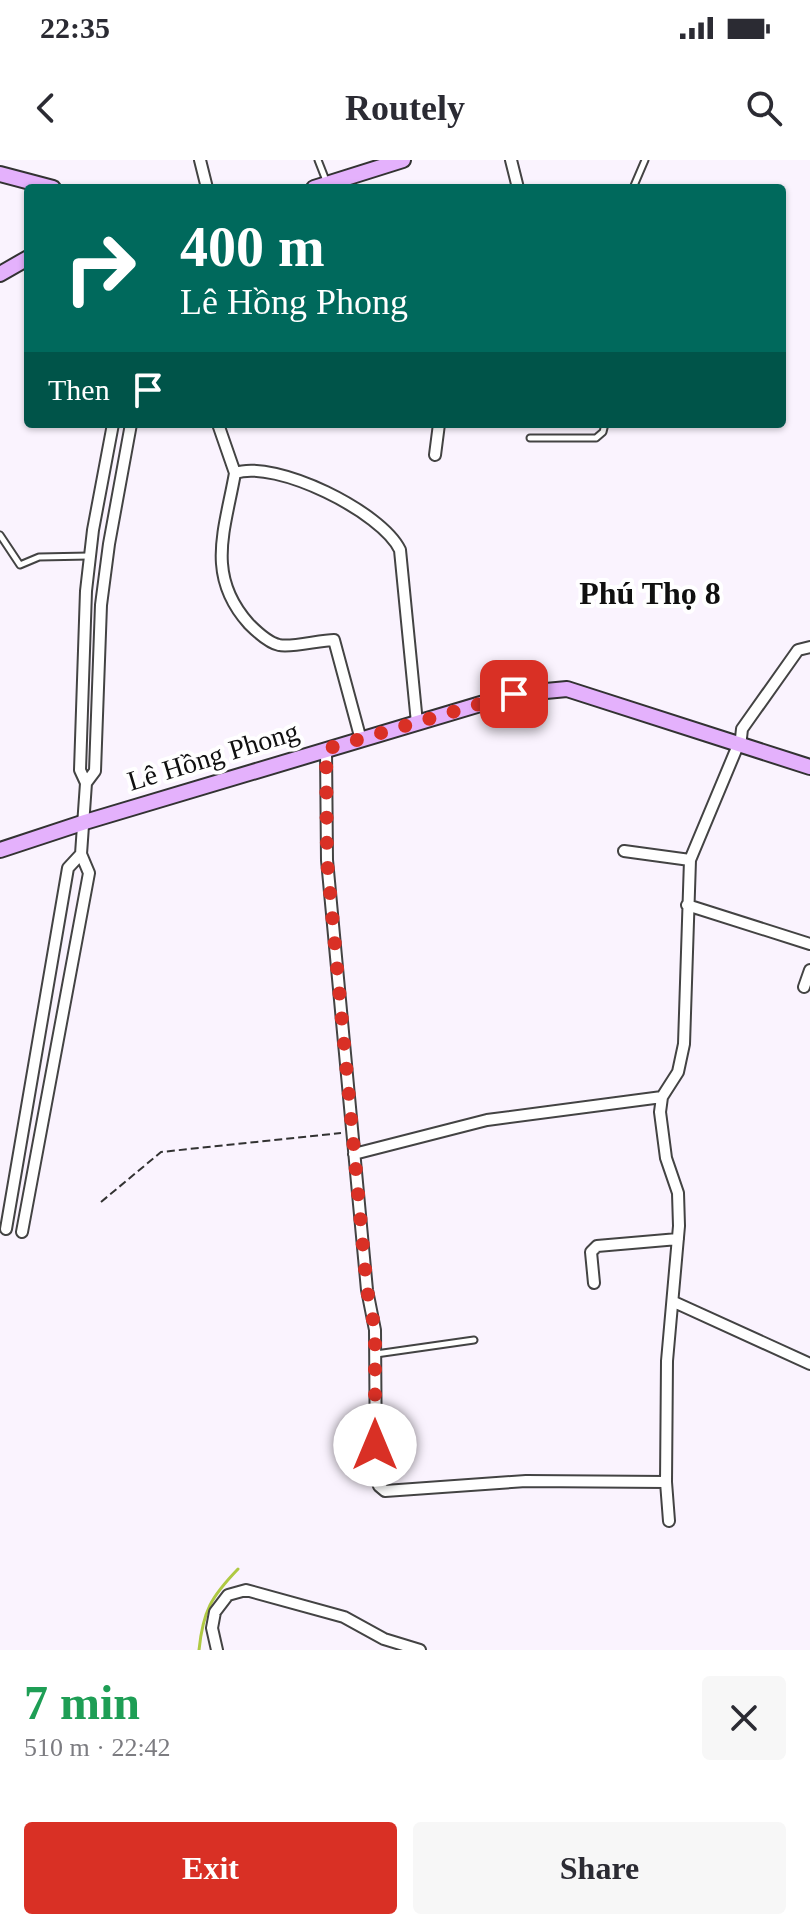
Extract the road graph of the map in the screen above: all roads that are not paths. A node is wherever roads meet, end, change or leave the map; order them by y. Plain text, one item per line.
1 (200, 160) edge
2 (318, 160) edge
3 (403, 160) edge
4 (511, 160) edge
5 (645, 160) edge
6 (0, 174) edge
7 (350, 182) edge
8 (38, 184) edge
9 (206, 184) edge
10 (321, 184) edge
11 (517, 184) edge
12 (635, 184) edge
13 (24, 260) edge
14 (0, 274) edge
15 (112, 428) edge
16 (130, 428) edge
17 (219, 428) edge
18 (438, 428) edge
19 (604, 428) edge
20 (530, 438) dead end
21 (435, 455) dead end
22 (235, 473) junction
23 (0, 535) edge
24 (90, 556) junction
25 (107, 557) junction
26 (810, 647) edge
27 (417, 723) junction
28 (361, 740) junction
29 (737, 744) junction
30 (326, 749) junction
31 (810, 767) edge
32 (86, 783) junction
33 (85, 822) junction
34 (0, 850) edge
35 (624, 851) dead end
36 (81, 854) junction
37 (690, 860) junction
38 (687, 905) junction
39 (810, 944) edge
40 (810, 970) edge
41 (804, 987) dead end
42 (34, 1063) junction
43 (53, 1065) junction
44 (662, 1097) junction
45 (354, 1154) junction
46 (6, 1229) dead end
47 (22, 1232) dead end
48 (678, 1239) junction
49 (594, 1283) dead end
50 (674, 1302) junction
51 (474, 1340) dead end
52 (375, 1354) junction
53 (810, 1364) edge
54 (666, 1482) junction
55 (669, 1521) dead end
56 (217, 1650) edge
57 (420, 1650) edge

1 - 9 street
2 - 10 lane
3 - 7 street
4 - 11 street
5 - 12 lane
6 - 8 street
13 - 14 street
15 - 24 street
16 - 25 street
17 - 22 street
18 - 21 street
19 - 20 lane
22 - 27 street
22 - 28 street
23 - 24 lane
24 - 25 street
24 - 32 street
25 - 32 street
26 - 29 street
27 - 28 street, Lê Hồng Phong
27 - 29 street, Lê Hồng Phong
28 - 30 street, Lê Hồng Phong
29 - 31 street, Lê Hồng Phong
29 - 37 street
30 - 33 street, Lê Hồng Phong
30 - 45 street
32 - 33 street
33 - 34 street, Lê Hồng Phong
33 - 36 street
35 - 37 street
36 - 42 street
36 - 43 street
37 - 38 street
38 - 39 street
38 - 44 street
40 - 41 street
42 - 43 street
42 - 46 street
43 - 47 street
44 - 45 street
44 - 48 street
45 - 52 street
48 - 49 street
48 - 50 street
50 - 53 street
50 - 54 street
51 - 52 lane
52 - 54 street
54 - 55 street
56 - 57 street

